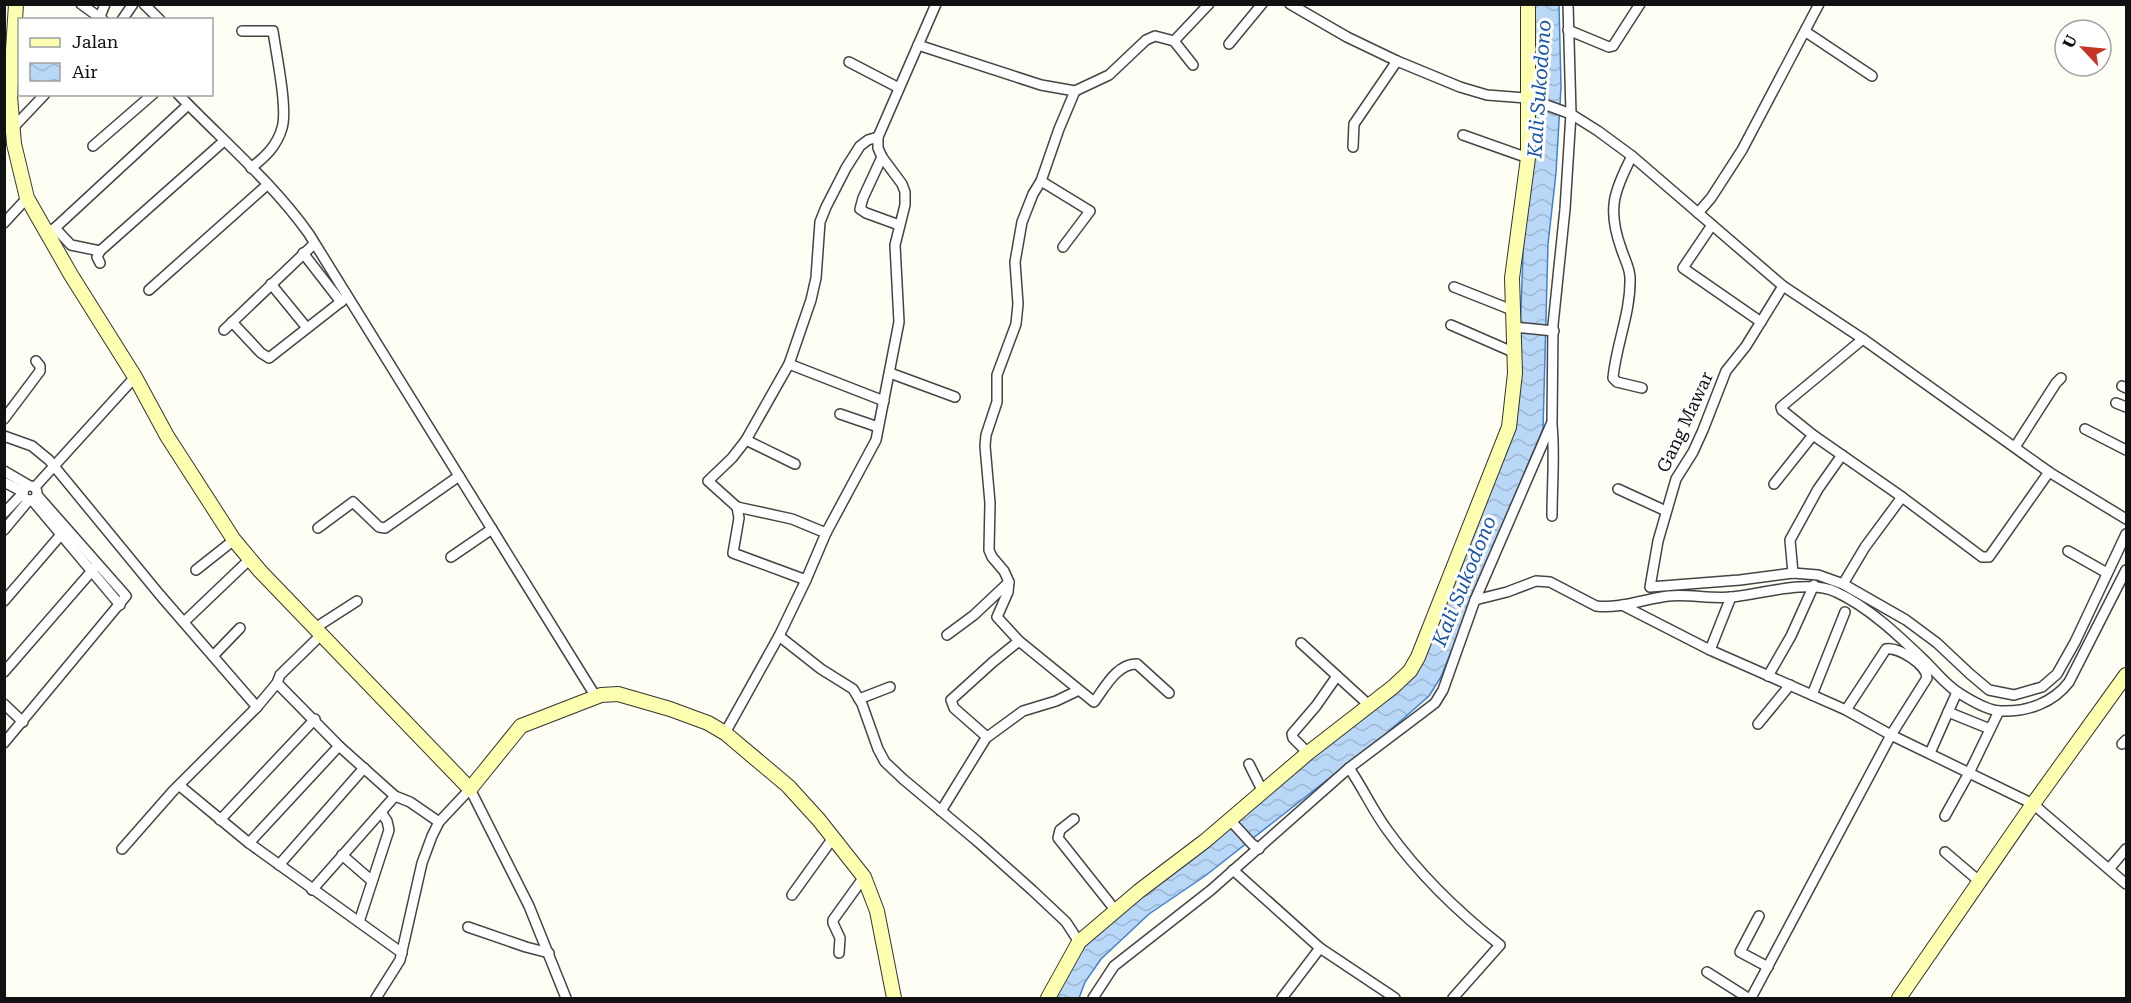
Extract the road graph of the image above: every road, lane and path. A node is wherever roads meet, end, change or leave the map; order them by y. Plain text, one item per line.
1 (16, 4) edge
2 (81, 4) edge
3 (105, 4) edge
4 (133, 4) edge
5 (144, 4) edge
6 (936, 4) edge
7 (1209, 4) edge
8 (1262, 4) edge
9 (1290, 4) edge
10 (1528, 4) edge
11 (1568, 4) edge
12 (1640, 4) edge
13 (1819, 4) edge
14 (102, 18) edge
15 (123, 18) edge
16 (158, 18) edge
17 (1568, 30) junction
18 (242, 32) dead end
19 (1806, 32) junction
20 (1174, 41) junction
21 (8, 42) edge
22 (1229, 44) dead end
23 (918, 45) junction
24 (1397, 61) junction
25 (849, 62) dead end
26 (1193, 64) dead end
27 (1872, 76) dead end
28 (899, 88) junction
29 (1075, 91) junction
30 (43, 96) edge
31 (151, 96) edge
32 (179, 96) edge
33 (1528, 99) junction
34 (188, 105) junction
35 (1568, 113) junction
36 (12, 129) junction
37 (1463, 135) dead end
38 (878, 137) junction
39 (224, 141) junction
40 (93, 146) dead end
41 (1353, 147) dead end
42 (1632, 156) junction
43 (882, 158) junction
44 (1528, 158) junction
45 (252, 168) junction
46 (1041, 181) junction
47 (267, 185) junction
48 (27, 198) junction
49 (1698, 213) junction
50 (4, 223) edge
51 (899, 225) junction
52 (1712, 225) junction
53 (50, 230) junction
54 (314, 244) junction
55 (1063, 247) dead end
56 (100, 251) junction
57 (303, 253) junction
58 (100, 263) dead end
59 (271, 284) junction
60 (1454, 286) dead end
61 (1783, 286) junction
62 (149, 290) dead end
63 (344, 299) junction
64 (1512, 310) junction
65 (232, 322) junction
66 (1761, 322) junction
67 (1451, 325) dead end
68 (1516, 327) junction
69 (307, 328) junction
70 (224, 330) dead end
71 (1551, 331) junction
72 (1863, 339) junction
73 (1515, 353) junction
74 (36, 361) dead end
75 (789, 364) junction
76 (890, 373) junction
77 (135, 377) junction
78 (2061, 378) dead end
79 (1642, 388) dead end
80 (955, 397) dead end
81 (884, 401) junction
82 (2116, 403) dead end
83 (2127, 407) edge
84 (840, 414) dead end
85 (4, 419) edge
86 (1552, 422) junction
87 (878, 427) junction
88 (2085, 429) dead end
89 (1814, 435) junction
90 (4, 436) edge
91 (746, 440) junction
92 (2015, 447) junction
93 (2127, 450) edge
94 (1842, 455) junction
95 (795, 464) dead end
96 (53, 465) junction
97 (4, 471) edge
98 (2049, 472) junction
99 (459, 476) junction
100 (4, 482) edge
101 (1774, 484) dead end
102 (1618, 489) dead end
103 (30, 493) junction
104 (1902, 497) junction
105 (737, 507) junction
106 (1666, 511) junction
107 (4, 513) edge
108 (1552, 516) dead end
109 (2127, 519) edge
110 (318, 528) dead end
111 (492, 529) junction
112 (4, 530) edge
113 (64, 531) junction
114 (826, 533) junction
115 (2127, 534) edge
116 (234, 540) junction
117 (2068, 551) dead end
118 (2123, 551) edge
119 (451, 557) dead end
120 (250, 559) junction
121 (94, 568) junction
122 (196, 570) dead end
123 (2127, 570) edge
124 (1793, 573) junction
125 (2107, 573) junction
126 (806, 580) junction
127 (1815, 581) junction
128 (1009, 582) junction
129 (1843, 584) junction
130 (1478, 593) junction
131 (1731, 597) junction
132 (4, 601) edge
133 (357, 601) dead end
134 (1622, 605) junction
135 (1845, 612) dead end
136 (184, 622) junction
137 (240, 628) dead end
138 (318, 632) junction
139 (947, 635) dead end
140 (779, 636) junction
141 (2084, 638) junction
142 (1019, 641) junction
143 (1301, 643) dead end
144 (1710, 650) junction
145 (213, 656) junction
146 (2072, 662) junction
147 (4, 672) edge
148 (2127, 675) edge
149 (1337, 676) junction
150 (1768, 676) junction
151 (277, 683) junction
152 (1790, 686) junction
153 (890, 687) dead end
154 (1077, 691) junction
155 (1957, 692) junction
156 (1169, 693) dead end
157 (1812, 695) junction
158 (596, 697) junction
159 (859, 699) junction
160 (4, 704) edge
161 (1370, 706) junction
162 (257, 707) junction
163 (1846, 710) junction
164 (1998, 711) junction
165 (1948, 712) junction
166 (315, 719) junction
167 (23, 722) junction
168 (1758, 724) dead end
169 (728, 729) junction
170 (1990, 729) junction
171 (1891, 735) junction
172 (987, 737) junction
173 (4, 743) edge
174 (339, 746) junction
175 (1308, 753) junction
176 (1930, 753) junction
177 (1249, 764) dead end
178 (364, 768) junction
179 (1349, 768) junction
180 (1969, 773) junction
181 (180, 786) junction
182 (470, 789) junction
183 (1263, 792) junction
184 (395, 796) junction
185 (2033, 804) junction
186 (942, 811) junction
187 (381, 812) junction
188 (1945, 816) dead end
189 (1074, 819) dead end
190 (220, 820) junction
191 (1231, 821) junction
192 (439, 822) junction
193 (833, 838) junction
194 (249, 843) junction
195 (1255, 847) junction
196 (122, 849) dead end
197 (2127, 849) edge
198 (1945, 852) dead end
199 (342, 855) junction
200 (279, 865) junction
201 (2109, 869) junction
202 (1233, 870) junction
203 (864, 877) junction
204 (372, 881) junction
205 (1979, 882) junction
206 (2127, 884) edge
207 (312, 890) junction
208 (792, 895) dead end
209 (1116, 911) junction
210 (1759, 916) dead end
211 (359, 922) junction
212 (468, 927) dead end
213 (1079, 942) junction
214 (1320, 948) junction
215 (402, 953) junction
216 (549, 953) junction
217 (839, 953) dead end
218 (1768, 967) junction
219 (1707, 972) dead end
220 (376, 999) edge
221 (566, 999) edge
222 (894, 999) edge
223 (1048, 999) edge
224 (1093, 999) edge
225 (1282, 999) edge
226 (1395, 999) edge
227 (1453, 999) edge
228 (1749, 999) edge
229 (1899, 999) edge

1 - 21 street
2 - 14 street
3 - 14 street
4 - 15 street
5 - 16 street
6 - 23 street
7 - 20 street
8 - 22 street
9 - 24 street
10 - 33 street
11 - 17 street
12 - 17 street
13 - 19 street
17 - 35 street
18 - 45 street
19 - 27 street
19 - 49 street
20 - 26 street
20 - 29 street
21 - 36 street
23 - 28 street
23 - 29 street
24 - 33 street
24 - 41 street
25 - 28 street
28 - 38 street
29 - 46 street
30 - 36 street
31 - 40 street
32 - 34 street
33 - 35 street
33 - 44 street
34 - 39 street
34 - 53 street
35 - 42 street
35 - 71 street
36 - 48 street
37 - 44 street
38 - 43 street
38 - 75 street
39 - 45 street
39 - 56 street
42 - 49 street
42 - 79 street
43 - 51 street
43 - 51 street
44 - 64 street
45 - 47 street
46 - 55 street
46 - 128 street
47 - 54 street
47 - 62 street
48 - 50 street
48 - 53 street
49 - 52 street
51 - 76 street
52 - 61 street
52 - 66 street
53 - 56 street
53 - 77 street
54 - 57 street
54 - 63 street
56 - 58 street
57 - 59 street
57 - 63 street
59 - 65 street
59 - 69 street
60 - 64 street
61 - 66 street, Gang Mawar
61 - 72 street
63 - 69 street
63 - 99 street
64 - 68 street
65 - 69 street
65 - 70 street
66 - 106 street, Gang Mawar
67 - 73 street
68 - 71 street
68 - 73 street
71 - 86 street
72 - 89 street
72 - 92 street
73 - 161 street
74 - 85 street
75 - 81 street
75 - 91 street
76 - 80 street
76 - 81 street
77 - 96 street
77 - 116 street
78 - 92 street
81 - 87 street
82 - 83 street
84 - 87 street
86 - 108 street
86 - 130 street
87 - 114 street
88 - 93 street
89 - 94 street
89 - 101 street
90 - 96 street
91 - 95 street
91 - 105 street
92 - 98 street
94 - 104 street
94 - 124 street
96 - 103 street
96 - 136 street
97 - 103 street
98 - 104 street
98 - 109 street
99 - 110 street
99 - 111 street
100 - 103 street
102 - 106 street
103 - 107 street
103 - 112 street
103 - 113 street
104 - 129 street
105 - 114 street
105 - 126 street
106 - 124 street, Gang Mawar
111 - 119 street
111 - 158 street
113 - 121 street
113 - 132 street
114 - 126 street
115 - 118 street
116 - 120 street
116 - 122 street
117 - 125 street
118 - 125 street
120 - 136 street
120 - 138 street
121 - 147 street
121 - 167 street
123 - 141 street
124 - 127 street
125 - 141 street
126 - 140 street
127 - 129 street
127 - 131 street
127 - 150 street
127 - 155 street
128 - 139 street
128 - 142 street
129 - 146 street
130 - 134 street
130 - 179 street
131 - 134 street
131 - 144 street
133 - 138 street
134 - 144 street
135 - 157 street
136 - 145 street
137 - 145 street
138 - 151 street
138 - 182 street
140 - 159 street
140 - 169 street
141 - 146 street
141 - 146 street
142 - 154 street
142 - 172 street
143 - 149 street
144 - 150 street
145 - 162 street
146 - 164 street
148 - 185 street
149 - 161 street
149 - 175 street
150 - 152 street
151 - 162 street
151 - 166 street
152 - 157 street
152 - 168 street
153 - 159 street
154 - 156 street
154 - 172 street
155 - 164 street
155 - 165 street
157 - 163 street
158 - 169 street
158 - 182 street
159 - 186 street
160 - 167 street
161 - 175 street
162 - 181 street
163 - 171 street
163 - 171 street
164 - 170 street
165 - 170 street
165 - 176 street
166 - 174 street
166 - 190 street
167 - 173 street
169 - 193 street
170 - 180 street
171 - 176 street
171 - 218 street
172 - 186 street
174 - 178 street
174 - 194 street
175 - 183 street
176 - 180 street
177 - 183 street
178 - 184 street
178 - 200 street
179 - 195 street
179 - 227 street
180 - 185 street
180 - 188 street
181 - 190 street
181 - 196 street
182 - 192 street
182 - 216 street
183 - 191 street
184 - 187 street
184 - 192 street
185 - 201 street
185 - 205 street
186 - 213 street
187 - 199 street
187 - 204 street
189 - 209 street
190 - 194 street
191 - 195 street
191 - 209 street
192 - 215 street
193 - 203 street
193 - 208 street
194 - 200 street
195 - 202 street
197 - 201 street
198 - 205 street
199 - 204 street
199 - 207 street
200 - 207 street
201 - 206 street
202 - 214 street
202 - 224 street
203 - 217 street
203 - 222 street
204 - 211 street
205 - 229 street
207 - 211 street
209 - 213 street
210 - 218 street
211 - 215 street
212 - 216 street
213 - 223 street
214 - 225 street
214 - 226 street
215 - 220 street
216 - 221 street
218 - 228 street
219 - 228 street

